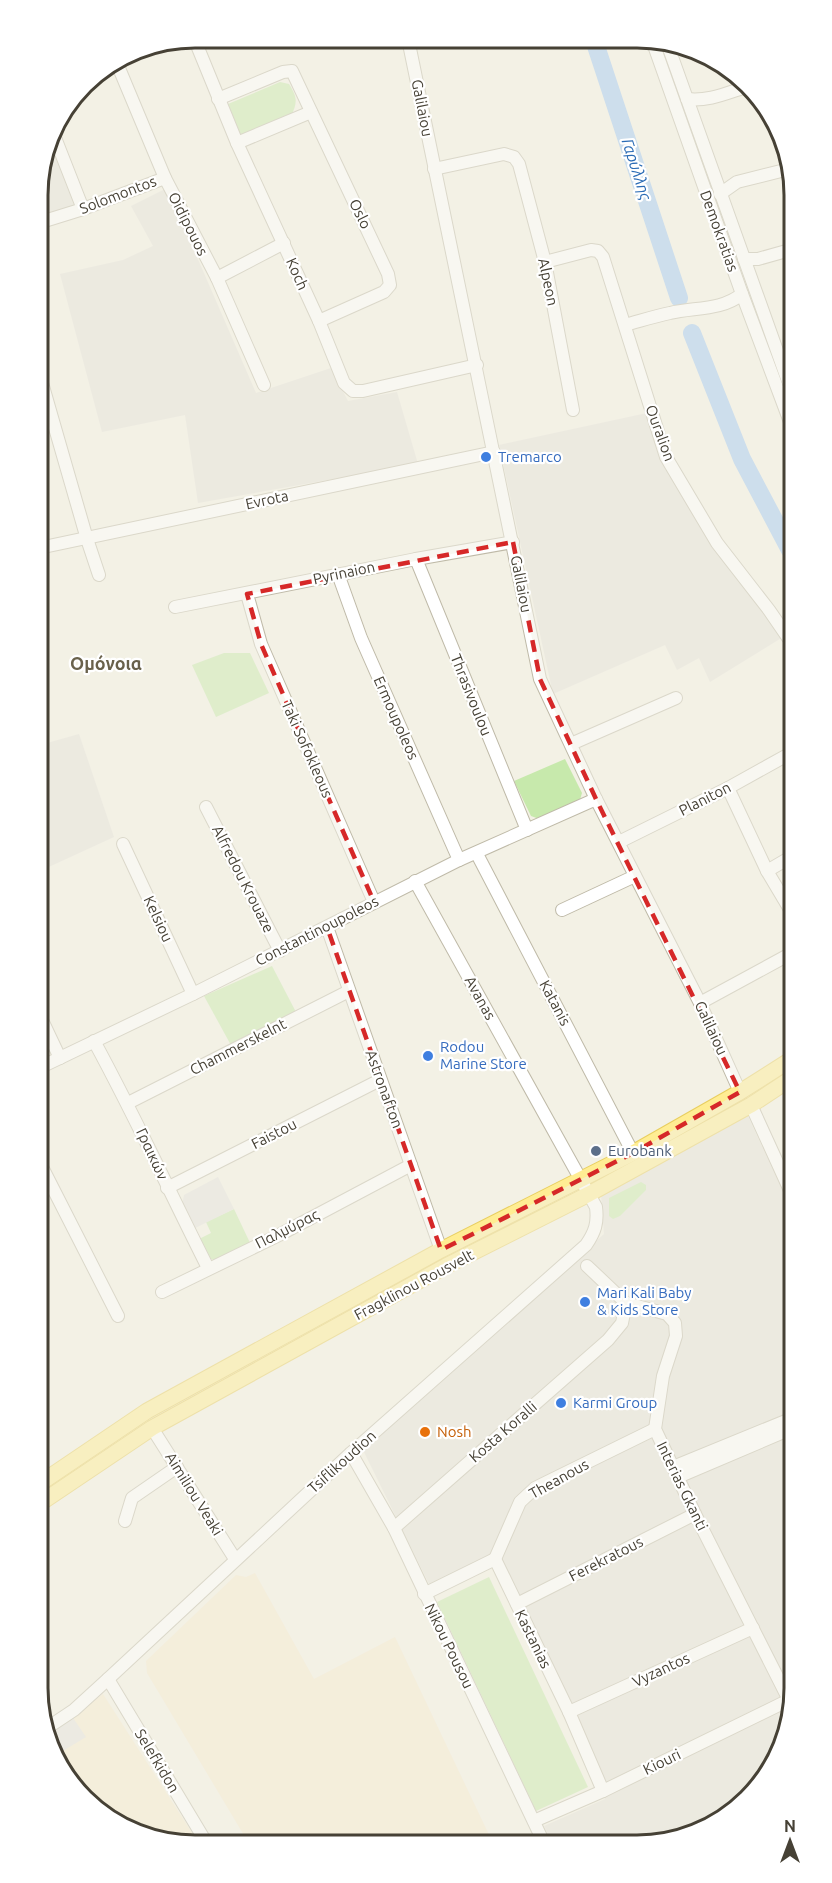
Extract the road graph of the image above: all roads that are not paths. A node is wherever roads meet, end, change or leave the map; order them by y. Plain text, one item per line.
1 (198, 48) edge
2 (410, 48) edge
3 (655, 49) edge
4 (670, 52) edge
5 (120, 69) edge
6 (738, 89) edge
7 (218, 99) junction
8 (687, 99) junction
9 (311, 112) junction
10 (237, 143) junction
11 (57, 144) edge
12 (434, 170) junction
13 (782, 171) edge
14 (165, 178) junction
15 (720, 194) junction
16 (83, 209) junction
17 (48, 220) edge
18 (284, 243) junction
19 (784, 251) edge
20 (744, 259) junction
21 (544, 262) junction
22 (216, 278) junction
23 (742, 294) junction
24 (319, 321) junction
25 (625, 326) junction
26 (477, 365) junction
27 (784, 370) edge
28 (264, 385) dead end
29 (48, 404) edge
30 (784, 406) edge
31 (573, 410) dead end
32 (494, 452) junction
33 (87, 539) junction
34 (513, 542) junction
35 (48, 546) edge
36 (416, 559) junction
37 (338, 574) junction
38 (99, 575) dead end
39 (247, 594) junction
40 (175, 607) dead end
41 (784, 631) edge
42 (676, 698) dead end
43 (571, 744) junction
44 (784, 757) edge
45 (728, 788) junction
46 (596, 799) junction
47 (206, 807) dead end
48 (527, 830) junction
49 (619, 842) junction
50 (123, 844) dead end
51 (477, 854) junction
52 (459, 860) junction
53 (784, 861) edge
54 (767, 871) junction
55 (635, 876) junction
56 (415, 881) junction
57 (784, 900) edge
58 (374, 902) junction
59 (562, 910) dead end
60 (327, 927) junction
61 (280, 951) junction
62 (784, 957) edge
63 (349, 992) junction
64 (193, 994) junction
65 (700, 1004) junction
66 (48, 1034) edge
67 (94, 1041) junction
68 (60, 1058) junction
69 (48, 1064) edge
70 (784, 1064) edge
71 (380, 1080) junction
72 (784, 1083) edge
73 (741, 1092) junction
74 (128, 1103) junction
75 (751, 1105) junction
76 (633, 1153) junction
77 (411, 1165) junction
78 (784, 1177) edge
79 (579, 1179) junction
80 (48, 1180) edge
81 (167, 1188) junction
82 (589, 1194) junction
83 (441, 1250) junction
84 (587, 1266) dead end
85 (208, 1268) junction
86 (162, 1292) dead end
87 (626, 1303) junction
88 (118, 1316) dead end
89 (784, 1422) edge
90 (152, 1428) junction
91 (655, 1429) junction
92 (784, 1431) edge
93 (351, 1453) junction
94 (177, 1467) junction
95 (676, 1472) junction
96 (48, 1478) edge
97 (48, 1498) edge
98 (695, 1514) junction
99 (125, 1521) dead end
100 (394, 1528) junction
101 (235, 1559) junction
102 (495, 1559) junction
103 (424, 1594) junction
104 (517, 1604) junction
105 (753, 1628) junction
106 (108, 1679) junction
107 (784, 1688) edge
108 (783, 1706) edge
109 (569, 1712) junction
110 (53, 1724) edge
111 (603, 1791) junction
112 (534, 1821) junction
113 (202, 1835) edge
114 (540, 1835) edge

1 - 7 street, Koch
2 - 12 street, Galilaiou
3 - 23 street, Demokratias
4 - 8 street, Demokratias
5 - 14 street, Oidipouos
6 - 8 street
7 - 9 street, Oslo
7 - 10 street, Koch
8 - 15 street, Demokratias
9 - 10 street
9 - 24 street, Oslo
10 - 18 street, Koch
11 - 16 street
12 - 21 street, Alpeon
12 - 26 street, Galilaiou
13 - 15 street
14 - 16 street, Solomontos
14 - 22 street, Oidipouos
15 - 20 street, Demokratias
16 - 17 street, Solomontos
18 - 22 street
18 - 24 street, Koch
19 - 20 street
20 - 27 street, Demokratias
21 - 25 street, Ouralion
21 - 31 street, Alpeon
22 - 28 street, Oidipouos
23 - 25 street
23 - 30 street, Demokratias
24 - 26 street, Koch
25 - 41 street, Ouralion
26 - 32 street, Galilaiou
29 - 33 street
32 - 33 street, Evrota
32 - 34 street, Galilaiou
33 - 35 street, Evrota
33 - 38 street
34 - 36 street, Pyrinaion
34 - 43 street, Galilaiou
36 - 37 street, Pyrinaion
36 - 48 street, Thrasivoulou
37 - 39 street, Pyrinaion
37 - 52 street, Ermoupoleos
39 - 40 street, Pyrinaion
39 - 58 street, Taki Sofokleous
42 - 43 street
43 - 46 street, Galilaiou
44 - 45 street, Planiton
45 - 49 street, Planiton
45 - 54 street
46 - 48 street, Constantinoupoleos
46 - 49 street, Galilaiou
47 - 61 street, Alfredou Krouaze
48 - 51 street, Constantinoupoleos
49 - 55 street, Galilaiou
50 - 64 street, Kelsiou
51 - 52 street, Constantinoupoleos
51 - 76 street, Katanis
52 - 56 street, Constantinoupoleos
53 - 54 street
54 - 57 street
55 - 59 street
55 - 65 street, Galilaiou
56 - 58 street, Constantinoupoleos
56 - 79 street, Avanas
58 - 60 street, Constantinoupoleos
60 - 61 street, Constantinoupoleos
60 - 63 street, Astronafton
61 - 64 street, Constantinoupoleos
62 - 65 street
63 - 71 street, Astronafton
63 - 74 street, Chammerskelnt
64 - 67 street, Constantinoupoleos
65 - 73 street, Galilaiou
66 - 68 street
67 - 68 street, Constantinoupoleos
67 - 74 street, Γραικών
68 - 69 street, Constantinoupoleos
70 - 73 main road, Fragklinou Rousvelt
71 - 77 street, Astronafton
71 - 81 street, Faistou
72 - 75 main road, Fragklinou Rousvelt
73 - 76 main road, Fragklinou Rousvelt
74 - 81 street, Γραικών
75 - 78 street
75 - 82 main road, Fragklinou Rousvelt
76 - 79 main road, Fragklinou Rousvelt
77 - 83 street, Astronafton
77 - 85 street, Παλμύρας
79 - 82 street, Tsiflikoudion
79 - 83 main road, Fragklinou Rousvelt
80 - 88 street
81 - 85 street, Γραικών
82 - 90 main road, Fragklinou Rousvelt
82 - 93 street, Tsiflikoudion
83 - 96 main road, Fragklinou Rousvelt
84 - 87 street, Interias Gkanti
85 - 86 street, Παλμύρας
87 - 91 street, Interias Gkanti
87 - 100 street, Kosta Koralli
89 - 95 street
90 - 94 street, Aimiliou Veaki
90 - 97 main road, Fragklinou Rousvelt
91 - 95 street, Interias Gkanti
91 - 102 street, Theanous
92 - 95 street
93 - 100 street, Nikou Pousou
93 - 101 street, Tsiflikoudion
94 - 99 street
94 - 101 street, Aimiliou Veaki
95 - 98 street, Interias Gkanti
98 - 104 street, Ferekratous
98 - 105 street, Interias Gkanti
100 - 103 street, Nikou Pousou
101 - 106 street, Tsiflikoudion
102 - 103 street
102 - 104 street, Kastanias
103 - 112 street, Nikou Pousou
104 - 109 street, Kastanias
105 - 107 street, Interias Gkanti
105 - 109 street, Vyzantos
106 - 110 street, Tsiflikoudion
106 - 113 street, Selefkidon
108 - 111 street, Kiouri
109 - 111 street, Kastanias
111 - 112 street, Kiouri
112 - 114 street, Nikou Pousou

